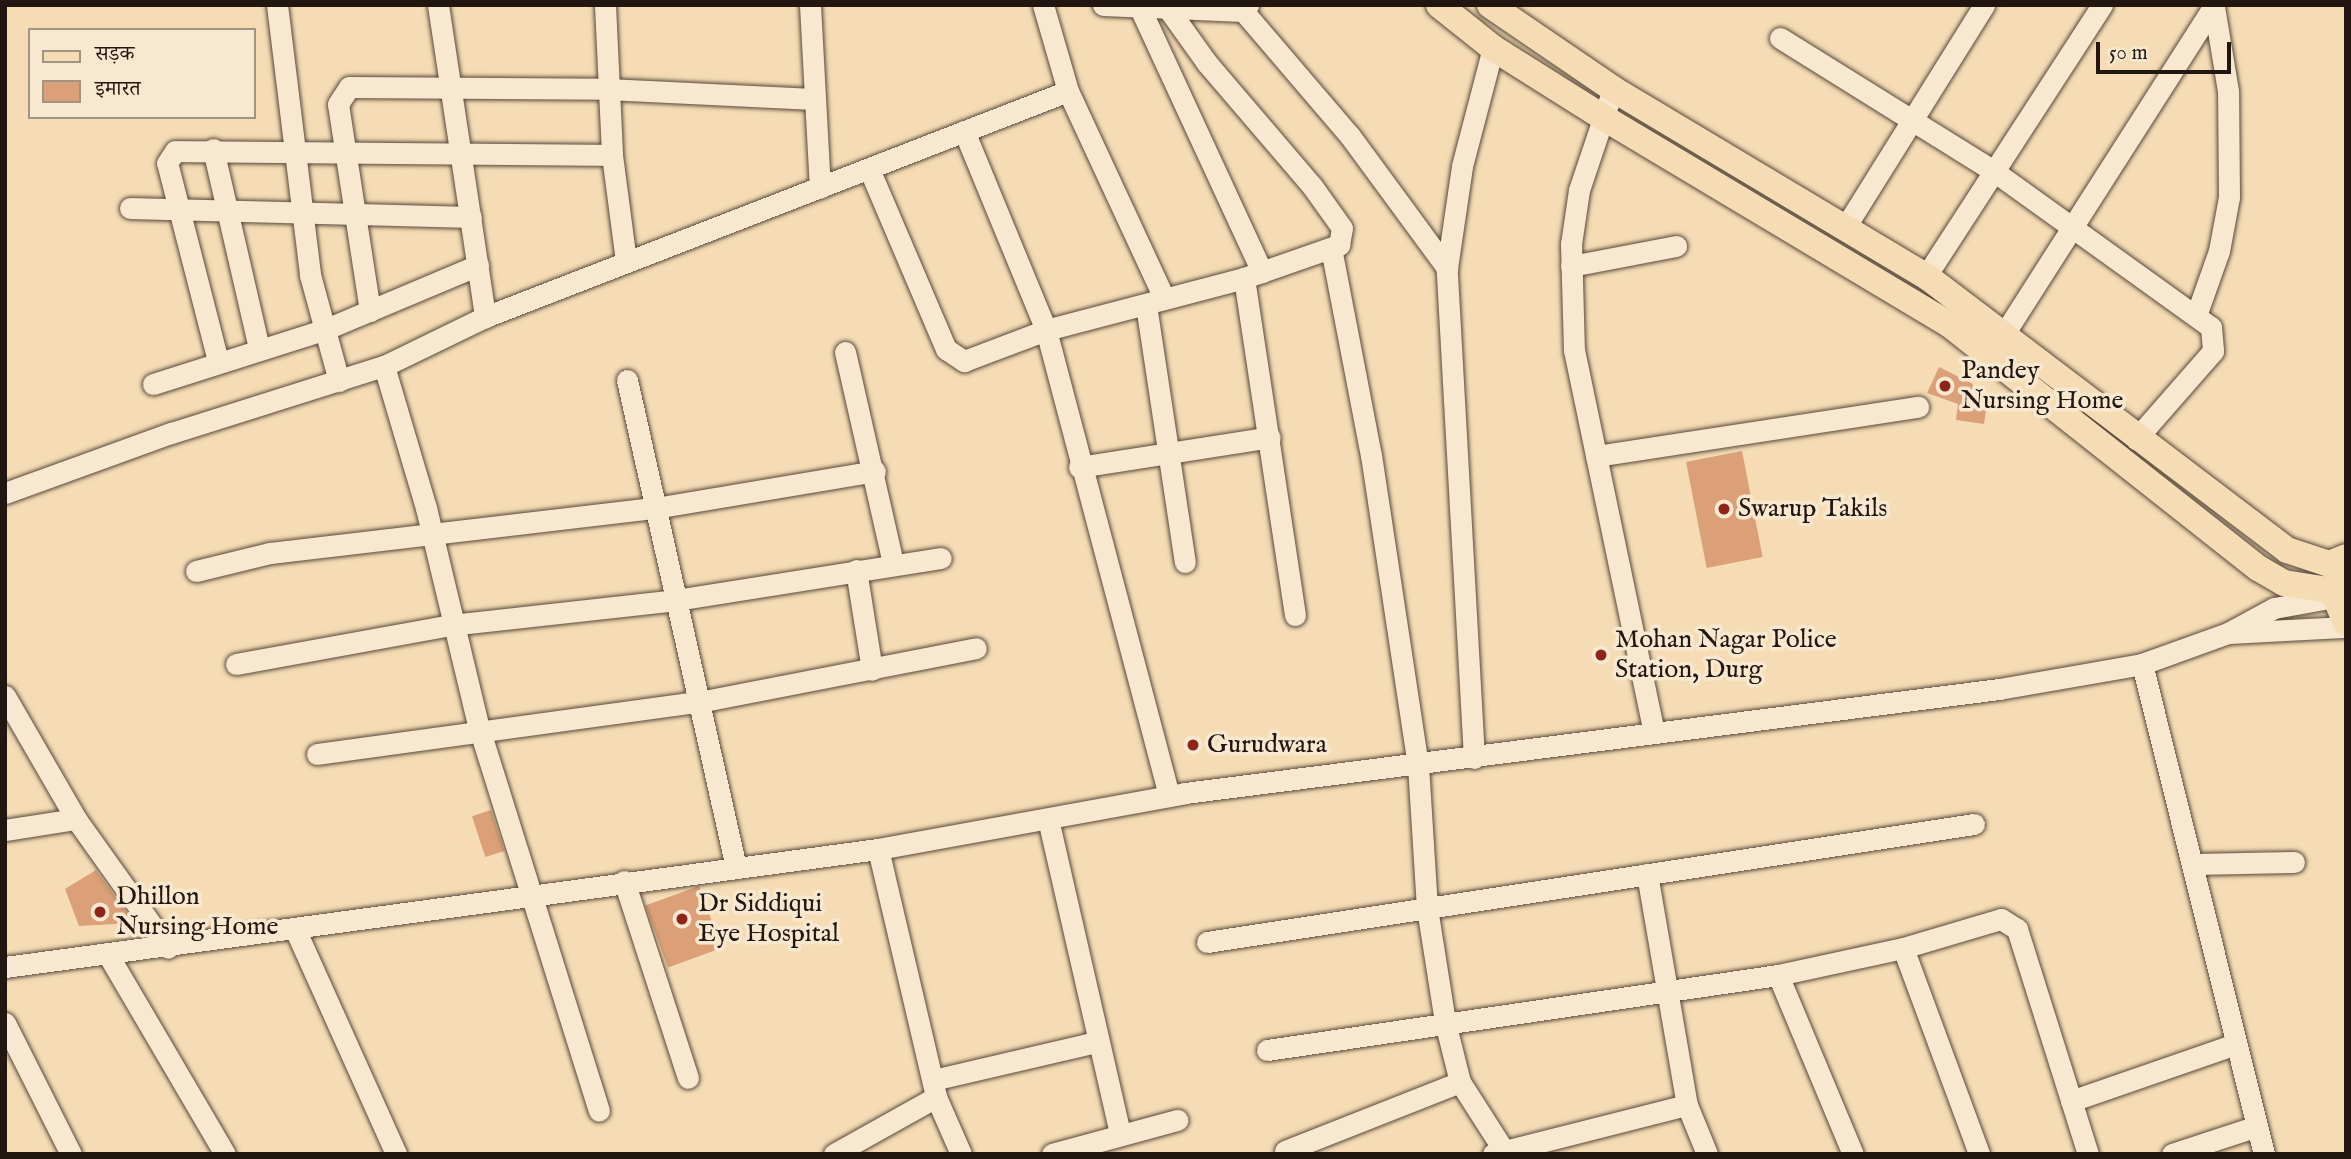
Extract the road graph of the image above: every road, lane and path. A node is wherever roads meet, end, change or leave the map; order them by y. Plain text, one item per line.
1 (277, 5) edge
2 (438, 5) edge
3 (605, 5) edge
4 (810, 5) edge
5 (1043, 5) edge
6 (1103, 5) edge
7 (1439, 5) edge
8 (1490, 5) edge
9 (1984, 5) edge
10 (2102, 5) edge
11 (2214, 5) edge
12 (1243, 7) edge
13 (1140, 8) junction
14 (1169, 10) junction
15 (1780, 38) dead end
16 (1493, 48) junction
17 (607, 89) junction
18 (1613, 89) junction
19 (449, 91) junction
20 (1068, 91) junction
21 (814, 99) junction
22 (1601, 116) junction
23 (1910, 123) junction
24 (964, 131) junction
25 (213, 149) junction
26 (293, 151) junction
27 (346, 153) junction
28 (612, 155) junction
29 (464, 157) junction
30 (870, 171) junction
31 (1995, 172) junction
32 (821, 188) junction
33 (130, 208) dead end
34 (177, 209) junction
35 (227, 209) junction
36 (302, 214) junction
37 (355, 214) junction
38 (471, 217) junction
39 (1846, 226) junction
40 (2075, 229) junction
41 (1676, 246) dead end
42 (1331, 248) junction
43 (626, 262) junction
44 (478, 265) junction
45 (1571, 266) junction
46 (1447, 268) junction
47 (1253, 275) junction
48 (1926, 276) junction
49 (1155, 302) junction
50 (370, 311) junction
51 (2197, 313) junction
52 (485, 317) junction
53 (326, 329) junction
54 (1046, 330) junction
55 (2004, 334) junction
56 (259, 348) junction
57 (845, 352) dead end
58 (218, 361) junction
59 (384, 366) junction
60 (626, 380) dead end
61 (338, 381) junction
62 (153, 384) dead end
63 (1918, 407) dead end
64 (1270, 437) junction
65 (2136, 439) junction
66 (1170, 453) junction
67 (1596, 456) junction
68 (1079, 467) junction
69 (875, 471) junction
70 (2188, 478) junction
71 (5, 493) edge
72 (2172, 499) junction
73 (655, 508) junction
74 (431, 537) junction
75 (941, 558) dead end
76 (2346, 559) edge
77 (1185, 562) dead end
78 (894, 564) junction
79 (856, 570) junction
80 (195, 571) dead end
81 (2335, 594) junction
82 (676, 600) junction
83 (1294, 615) dead end
84 (451, 625) junction
85 (2346, 625) edge
86 (2228, 633) junction
87 (976, 648) dead end
88 (236, 664) dead end
89 (2142, 664) junction
90 (872, 670) junction
91 (5, 696) edge
92 (699, 702) junction
93 (479, 728) junction
94 (1654, 733) junction
95 (317, 754) dead end
96 (1474, 758) junction
97 (1418, 765) junction
98 (1169, 796) junction
99 (76, 819) junction
100 (1048, 819) junction
101 (1974, 824) dead end
102 (5, 830) edge
103 (878, 849) junction
104 (2294, 862) dead end
105 (735, 864) junction
106 (2192, 864) junction
107 (1647, 874) junction
108 (624, 881) junction
109 (528, 895) junction
110 (1427, 908) junction
111 (295, 929) junction
112 (1207, 942) dead end
113 (168, 948) junction
114 (1903, 948) junction
115 (107, 953) junction
116 (5, 967) edge
117 (1778, 975) junction
118 (1663, 992) junction
119 (1445, 1022) junction
120 (5, 1023) edge
121 (1096, 1042) junction
122 (2236, 1044) junction
123 (1267, 1050) dead end
124 (688, 1078) dead end
125 (1460, 1082) junction
126 (935, 1089) junction
127 (2071, 1101) junction
128 (1687, 1105) junction
129 (599, 1111) dead end
130 (1177, 1120) dead end
131 (2257, 1126) junction
132 (1120, 1134) junction
133 (1285, 1151) dead end
134 (1500, 1152) edge
135 (2083, 1153) edge
136 (71, 1154) edge
137 (225, 1154) edge
138 (396, 1154) edge
139 (834, 1154) edge
140 (961, 1154) edge
141 (1052, 1154) edge
142 (1707, 1154) edge
143 (1853, 1154) edge
144 (1979, 1154) edge
145 (2172, 1154) edge
146 (2264, 1154) edge

1 - 26 street
2 - 19 street
3 - 17 street
4 - 21 street
5 - 20 street
6 - 13 street
7 - 16 main road
8 - 18 main road
9 - 23 street
10 - 31 street
11 - 40 street
11 - 51 street
12 - 14 street
12 - 46 street
13 - 14 street
13 - 47 street
14 - 42 street
15 - 23 street
16 - 22 main road
16 - 46 street
17 - 19 street
17 - 21 street
17 - 28 street
18 - 22 street
18 - 39 main road
19 - 27 street
19 - 29 street
20 - 24 street
20 - 49 street
21 - 32 street
22 - 45 street
22 - 72 main road
23 - 31 street
23 - 39 street
24 - 30 street
24 - 54 street
25 - 26 street
25 - 34 street
25 - 35 street
26 - 27 street
26 - 36 street
27 - 29 street
27 - 37 street
28 - 29 street
28 - 43 street
29 - 38 street
30 - 32 street
30 - 54 street
31 - 40 street
31 - 48 street
32 - 43 street
33 - 34 street
34 - 35 street
34 - 58 street
35 - 36 street
35 - 56 street
36 - 37 street
36 - 53 street
37 - 38 street
37 - 50 street
38 - 44 street
39 - 48 main road
40 - 51 street
40 - 55 street
41 - 45 street
42 - 47 street
42 - 97 street
43 - 52 street
44 - 50 street
44 - 52 street
45 - 67 street
46 - 96 street
47 - 49 street
47 - 64 street
48 - 55 main road
49 - 54 street
49 - 66 street
50 - 53 street
51 - 65 street
52 - 59 street
53 - 56 street
53 - 61 street
54 - 68 street
55 - 65 main road
56 - 58 street
57 - 69 street
58 - 62 street
59 - 61 street
59 - 74 street
60 - 73 street
61 - 71 street
63 - 67 street
64 - 66 street
64 - 83 street
65 - 70 main road
66 - 68 street
66 - 77 street
67 - 94 street
68 - 98 street
69 - 73 street
69 - 78 street
70 - 72 main road
70 - 76 main road
72 - 81 main road
73 - 74 street
73 - 82 street
74 - 80 street
74 - 84 street
75 - 78 street
76 - 81 main road
78 - 79 street
79 - 82 street
79 - 90 street
81 - 85 main road
81 - 86 street
82 - 84 street
82 - 92 street
84 - 88 street
84 - 93 street
85 - 86 street
86 - 89 street
87 - 90 street
89 - 94 street
89 - 106 street
90 - 92 street
91 - 99 street
92 - 93 street
92 - 105 street
93 - 95 street
93 - 109 street
94 - 96 street
96 - 97 street
97 - 98 street
97 - 110 street
98 - 100 street
99 - 102 street
99 - 113 street
100 - 103 street
100 - 121 street
101 - 107 street
103 - 105 street
103 - 126 street
104 - 106 street
105 - 108 street
106 - 122 street
107 - 110 street
107 - 118 street
108 - 109 street
108 - 124 street
109 - 111 street
109 - 129 street
110 - 112 street
110 - 119 street
111 - 113 street
111 - 138 street
113 - 115 street
114 - 117 street
114 - 127 street
114 - 144 street
115 - 116 street
115 - 137 street
117 - 118 street
117 - 143 street
118 - 119 street
118 - 128 street
119 - 123 street
119 - 125 street
120 - 136 street
121 - 126 street
121 - 132 street
122 - 127 street
122 - 131 street
125 - 133 street
125 - 134 street
126 - 139 street
126 - 140 street
127 - 135 street
128 - 134 street
128 - 142 street
130 - 132 street
131 - 145 street
131 - 146 street
132 - 141 street

